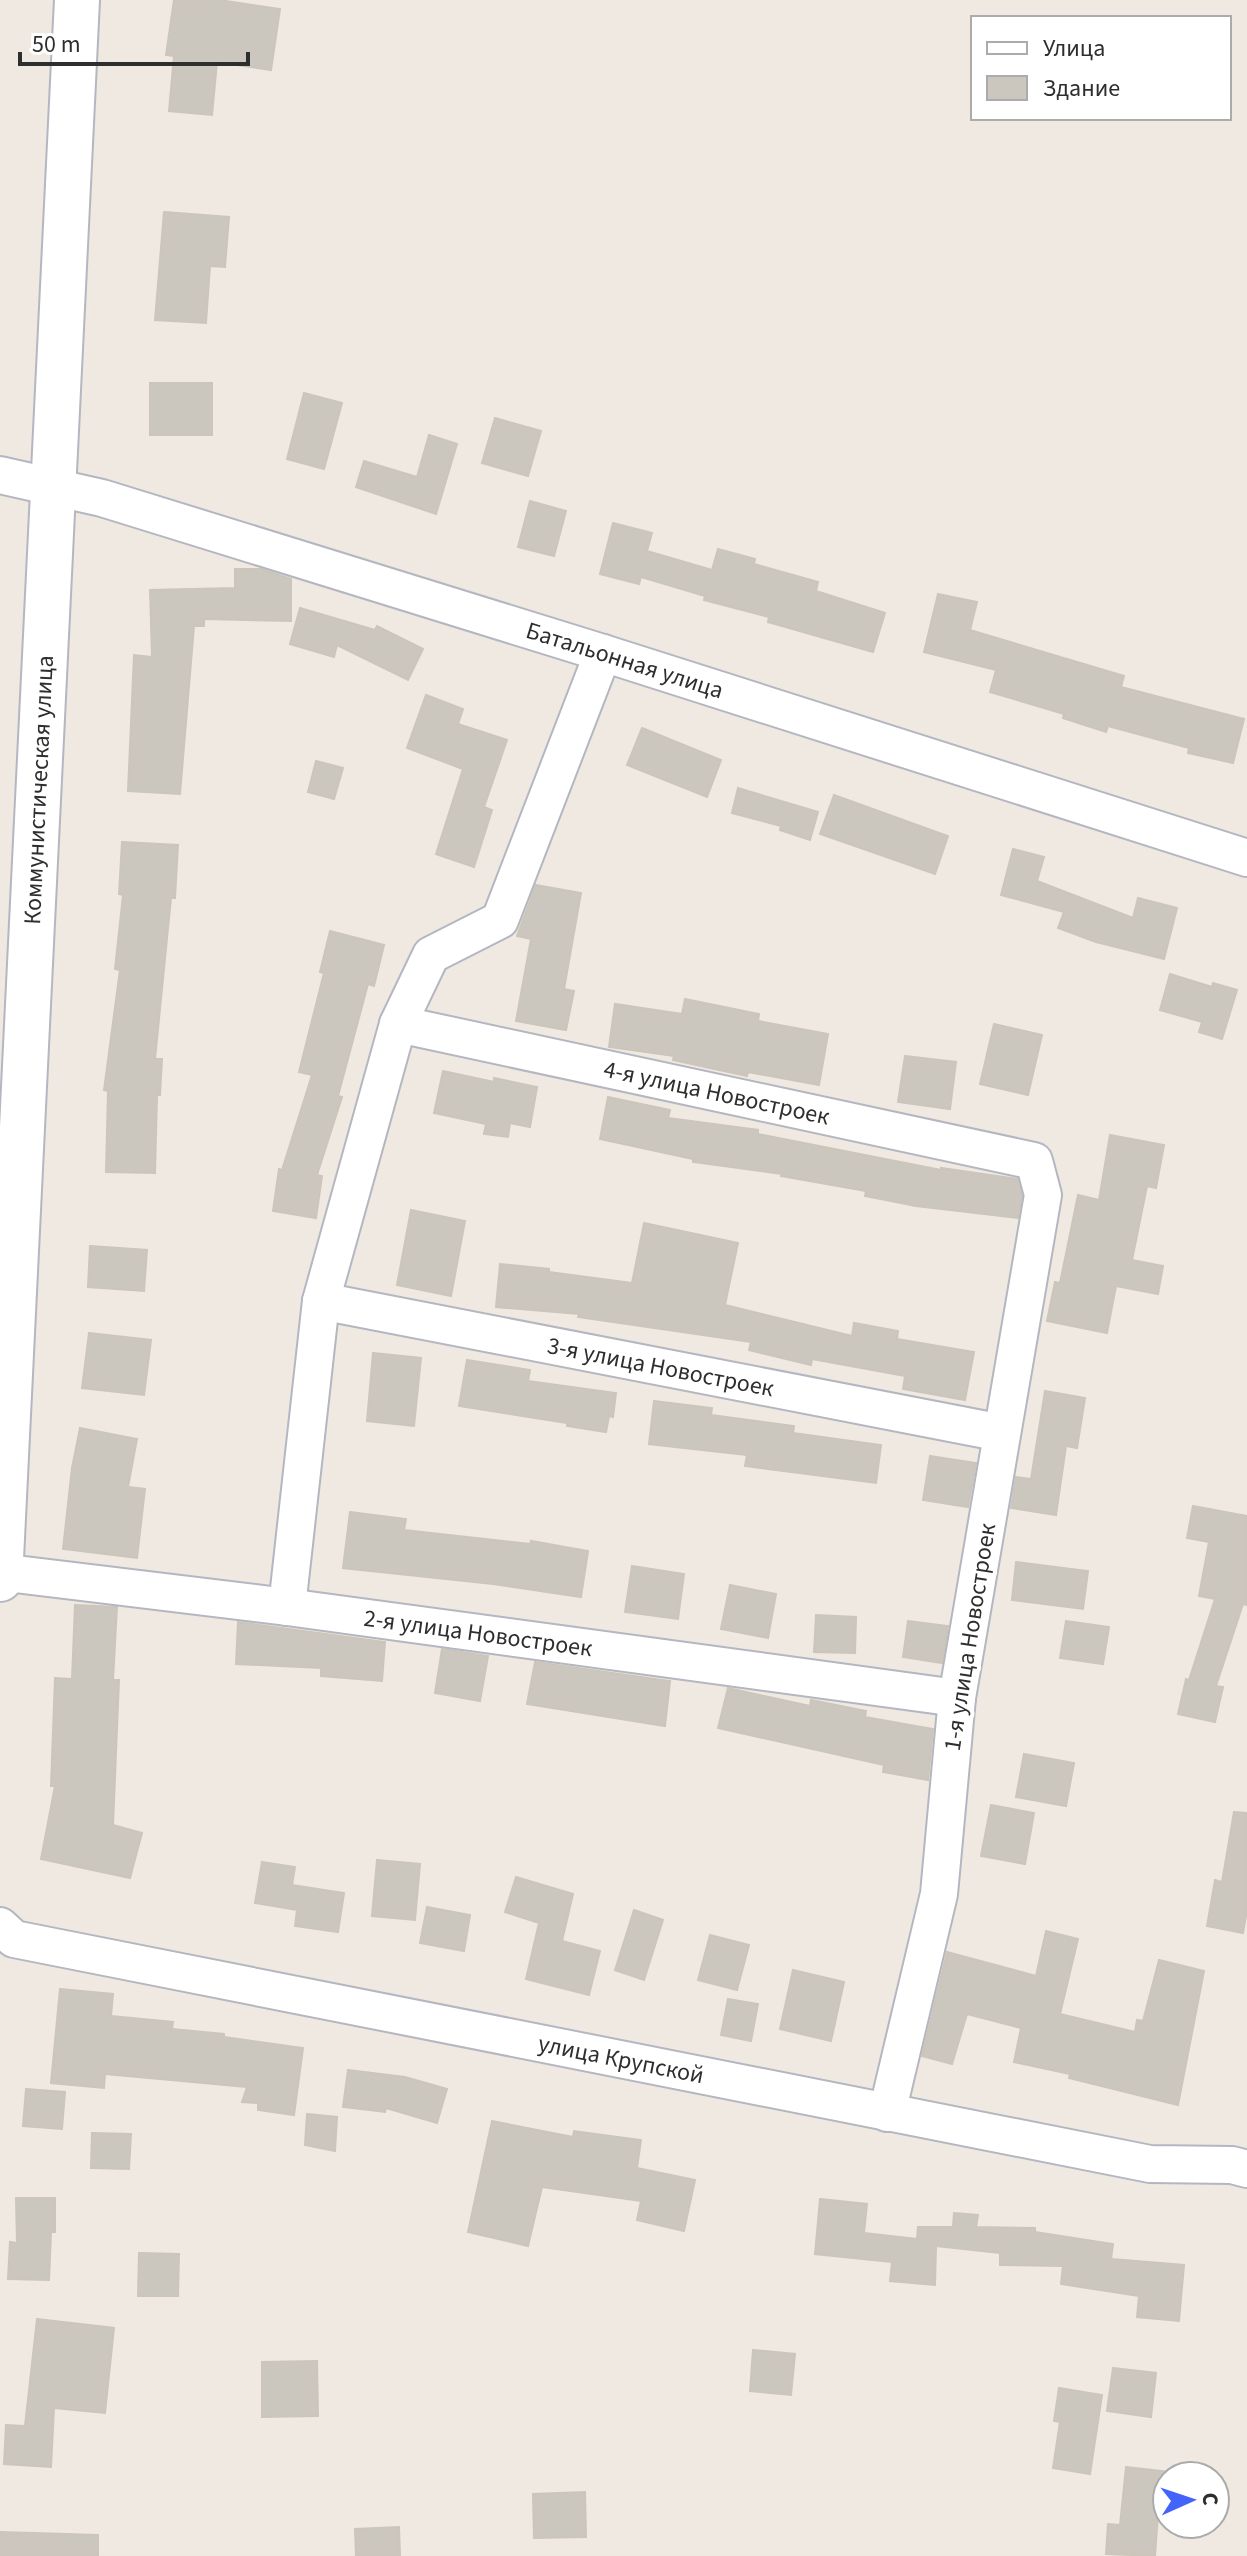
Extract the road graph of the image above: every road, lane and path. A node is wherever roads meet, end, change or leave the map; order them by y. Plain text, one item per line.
1 (77, 0) edge
2 (0, 475) edge
3 (52, 486) junction
4 (603, 653) junction
5 (1247, 858) edge
6 (398, 1024) junction
7 (1034, 1161) joint
8 (321, 1301) junction
9 (1002, 1433) junction
10 (0, 1572) edge
11 (0, 1579) edge
12 (287, 1607) junction
13 (957, 1698) junction
14 (0, 1926) edge
15 (887, 2113) junction
16 (1247, 2169) edge

1 - 3 main road, Коммунистическая улица
2 - 3 street, Батальонная улица
3 - 4 street, Батальонная улица
3 - 10 main road, Коммунистическая улица
4 - 5 street, Батальонная улица
4 - 6 street
6 - 7 street, 4-я улица Новостроек
6 - 8 street
7 - 9 street, 1-я улица Новостроек
8 - 9 street, 3-я улица Новостроек
8 - 12 street
9 - 13 street, 1-я улица Новостроек
10 - 11 main road, Коммунистическая улица
10 - 12 street, 2-я улица Новостроек
12 - 13 street, 2-я улица Новостроек
13 - 15 street, 1-я улица Новостроек
14 - 15 street, улица Крупской
15 - 16 street, улица Крупской

